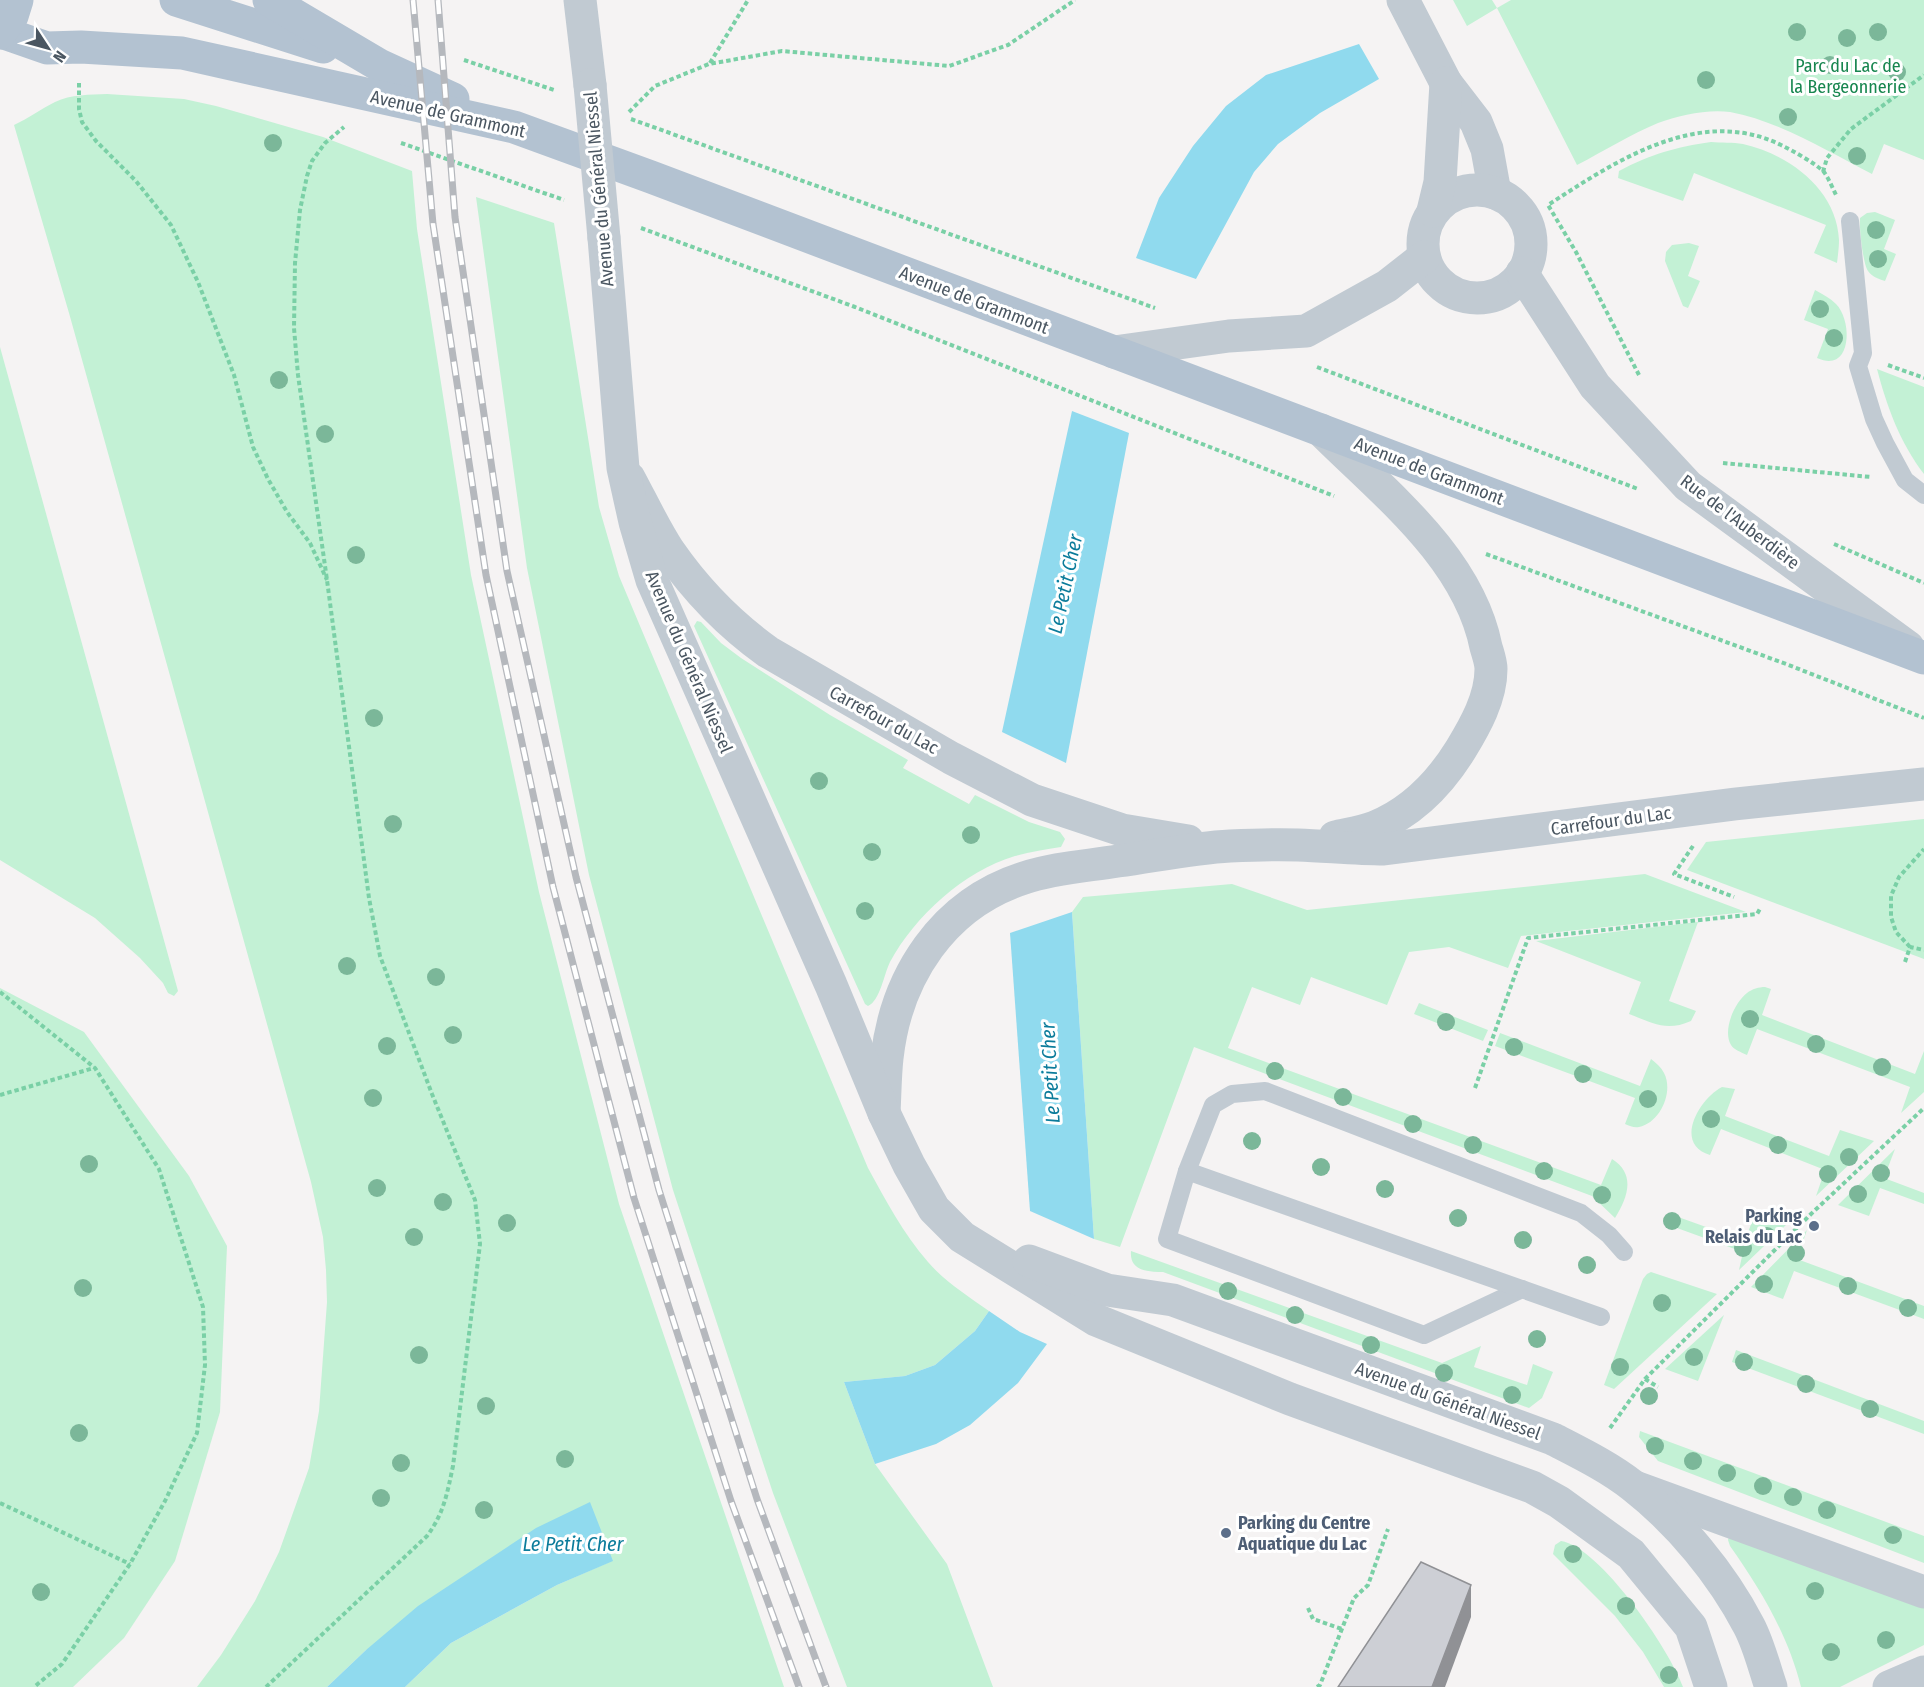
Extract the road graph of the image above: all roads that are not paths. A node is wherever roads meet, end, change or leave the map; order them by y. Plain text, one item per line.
1 (17, 0) edge
2 (176, 0) edge
3 (269, 0) edge
4 (580, 0) edge
5 (1403, 0) edge
6 (0, 33) edge
7 (379, 65) junction
8 (1446, 83) junction
9 (514, 127) junction
10 (1495, 193) junction
11 (1434, 211) junction
12 (1850, 221) dead end
13 (1424, 257) junction
14 (1522, 273) junction
15 (1114, 352) junction
16 (1321, 430) junction
17 (623, 468) junction
18 (1924, 495) edge
19 (1923, 657) edge
20 (1924, 784) edge
21 (1298, 845) junction
22 (1228, 846) junction
23 (884, 1113) junction
24 (1187, 1171) junction
25 (962, 1237) junction
26 (1623, 1252) dead end
27 (1522, 1289) junction
28 (1601, 1317) dead end
29 (1632, 1486) junction
30 (1924, 1592) edge
31 (1924, 1672) edge
32 (1711, 1687) edge
33 (1771, 1687) edge
34 (1889, 1687) edge

1 - 6 main road
2 - 7 main road
3 - 7 main road
4 - 17 street, Avenue du Général Niessel, bridge
5 - 8 street
6 - 9 main road, Avenue de Grammont
7 - 9 main road
8 - 10 street
8 - 11 street
9 - 15 main road, Avenue de Grammont
10 - 11 street
10 - 14 street
11 - 13 street
12 - 18 lane
13 - 14 street
13 - 15 street
14 - 19 street, Rue de l'Auberdière
15 - 16 main road, Avenue de Grammont
16 - 19 main road, Avenue de Grammont
16 - 21 street, Carrefour du Lac
17 - 22 street, Carrefour du Lac
17 - 23 street, Avenue du Général Niessel
20 - 21 street, Carrefour du Lac
21 - 22 street, Carrefour du Lac
22 - 23 street, Carrefour du Lac
23 - 25 street, Avenue du Général Niessel
24 - 26 lane
24 - 27 lane
24 - 27 lane
25 - 29 street, Avenue du Général Niessel
25 - 32 street, Avenue du Général Niessel
27 - 28 lane
29 - 30 street, Avenue du Général Niessel
29 - 33 street
31 - 34 street

